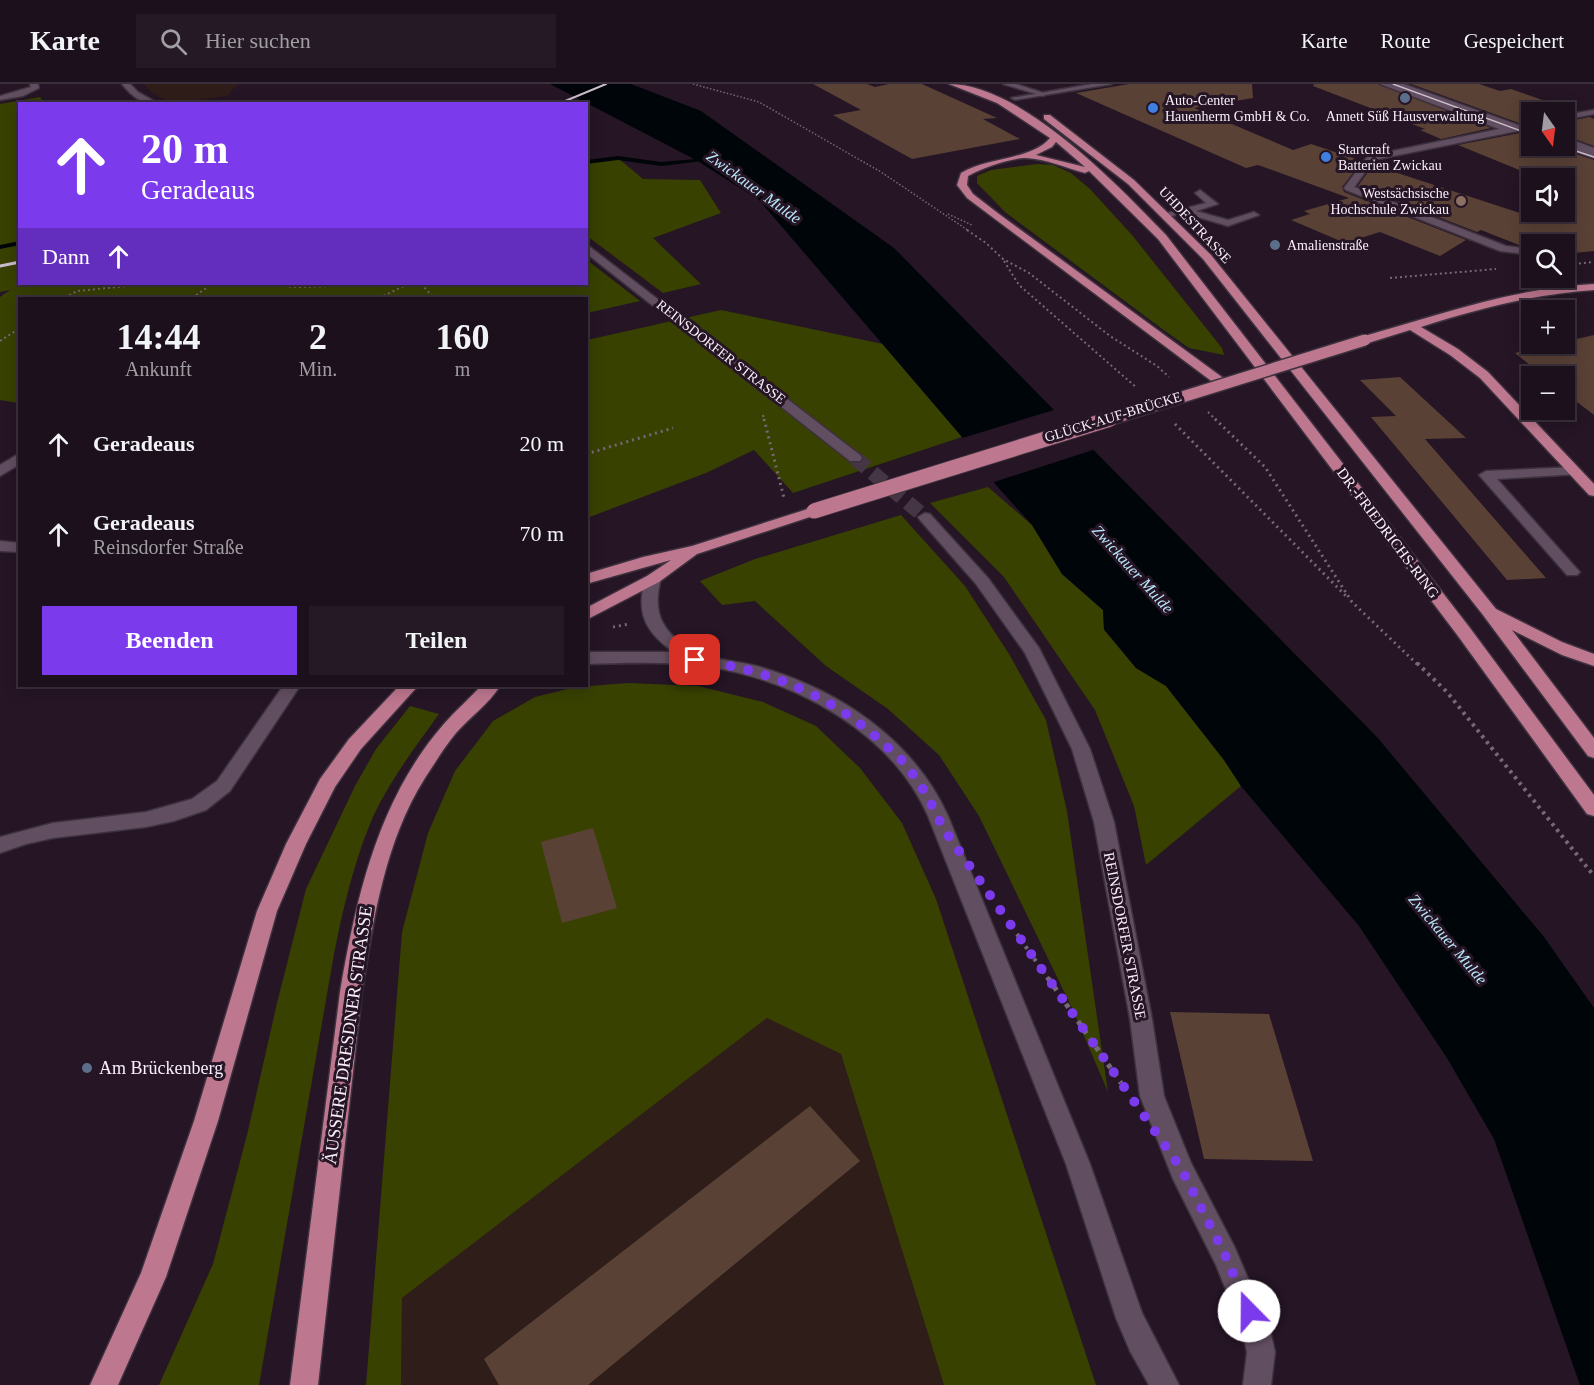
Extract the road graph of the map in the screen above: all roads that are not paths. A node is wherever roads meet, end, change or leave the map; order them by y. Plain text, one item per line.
1 (34, 84) edge
2 (126, 84) edge
3 (953, 84) edge
4 (979, 84) edge
5 (1007, 84) edge
6 (1108, 84) edge
7 (1384, 84) edge
8 (1397, 84) edge
9 (1410, 84) edge
10 (1043, 94) junction
11 (0, 98) edge
12 (1015, 98) junction
13 (151, 102) edge
14 (1594, 112) edge
15 (1575, 116) edge
16 (1521, 125) edge
17 (1521, 128) edge
18 (1511, 129) junction
19 (1055, 138) junction
20 (1575, 144) edge
21 (1575, 149) edge
22 (1594, 151) edge
23 (1026, 155) junction
24 (1594, 155) edge
25 (1097, 175) junction
26 (1200, 193) dead end
27 (1187, 211) junction
28 (1168, 214) junction
29 (1254, 216) dead end
30 (588, 249) edge
31 (1521, 251) edge
32 (1594, 279) edge
33 (1575, 285) edge
34 (1575, 287) edge
35 (1594, 287) edge
36 (1565, 288) edge
37 (1412, 326) junction
38 (1222, 383) junction
39 (1326, 406) joint
40 (18, 458) edge
41 (855, 458) tunnel mouth
42 (1575, 471) junction
43 (0, 472) edge
44 (1594, 492) edge
45 (925, 517) tunnel mouth
46 (0, 546) edge
47 (18, 549) edge
48 (696, 550) junction
49 (1572, 572) dead end
50 (588, 578) edge
51 (653, 579) junction
52 (1489, 611) junction
53 (588, 614) edge
54 (588, 658) edge
55 (695, 660) junction
56 (1594, 660) edge
57 (290, 687) edge
58 (407, 687) edge
59 (490, 687) edge
60 (1594, 751) edge
61 (1594, 809) edge
62 (0, 845) edge
63 (104, 1385) edge
64 (304, 1385) edge
65 (1165, 1385) edge
66 (1257, 1385) edge

1 - 11 street
2 - 13 street
3 - 19 main road
4 - 12 main road, UHDESTRASSE
5 - 10 street
6 - 10 street
7 - 18 street
8 - 18 street
9 - 16 street
10 - 12 street
12 - 28 main road, UHDESTRASSE
14 - 15 street
17 - 18 street
18 - 31 street
19 - 23 main road
19 - 25 main road
20 - 22 street
21 - 24 street
23 - 25 main road
23 - 38 main road
25 - 61 main road, DR.-FRIEDRICHS-RING
26 - 27 street
27 - 28 street
27 - 29 street
28 - 39 main road, UHDESTRASSE
30 - 41 street, REINSDORFER STRASSE
32 - 33 main road
34 - 35 main road
36 - 37 main road
37 - 38 main road, GLÜCK-AUF-BRÜCKE, bridge
37 - 42 main road
38 - 48 main road, GLÜCK-AUF-BRÜCKE, bridge
39 - 52 main road, DR.-FRIEDRICHS-RING
40 - 43 street
42 - 44 main road
42 - 49 street
45 - 66 street, REINSDORFER STRASSE
46 - 47 street
48 - 50 main road
48 - 51 main road
51 - 53 main road
51 - 55 street
52 - 56 main road
52 - 60 main road, DR.-FRIEDRICHS-RING
54 - 55 street
55 - 65 street
57 - 62 street
58 - 63 main road
59 - 64 main road, ÄUSSERE DRESDNER STRASSE

